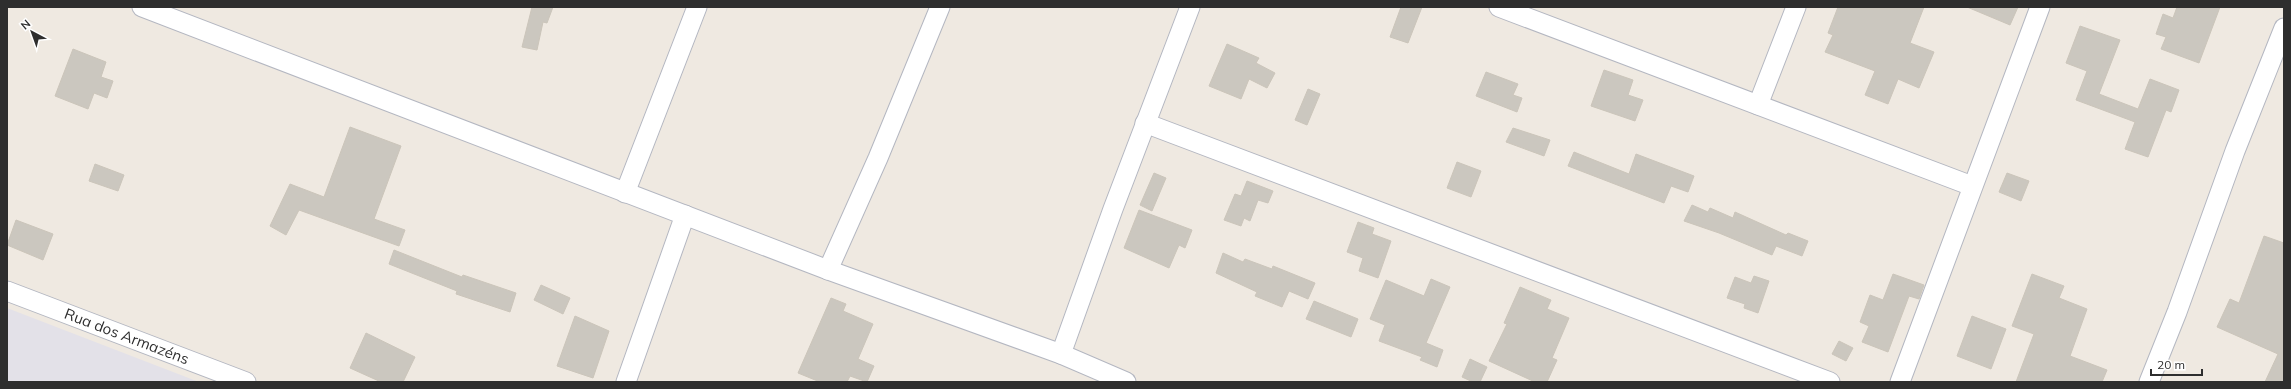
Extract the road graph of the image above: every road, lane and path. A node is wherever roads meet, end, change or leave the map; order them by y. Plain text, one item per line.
1 (142, 7) edge
2 (697, 7) edge
3 (940, 7) edge
4 (1190, 7) edge
5 (1499, 7) edge
6 (1796, 7) edge
7 (2040, 7) edge
8 (2284, 28) edge
9 (1758, 105) junction
10 (1146, 123) junction
11 (1972, 186) junction
12 (625, 193) junction
13 (685, 215) junction
14 (828, 270) junction
15 (7, 291) edge
16 (1061, 354) junction
17 (246, 382) edge
18 (626, 382) edge
19 (1126, 382) edge
20 (1830, 382) edge
21 (1900, 382) edge
22 (2149, 382) edge

1 - 12 street
2 - 12 street
3 - 14 street
4 - 10 street
5 - 9 street
6 - 9 street
7 - 11 street
8 - 22 street
9 - 11 street
10 - 16 street
10 - 20 street
11 - 21 street
12 - 13 street
13 - 14 street
13 - 18 street
14 - 16 street
15 - 17 street, Rua dos Armazéns
16 - 19 street

